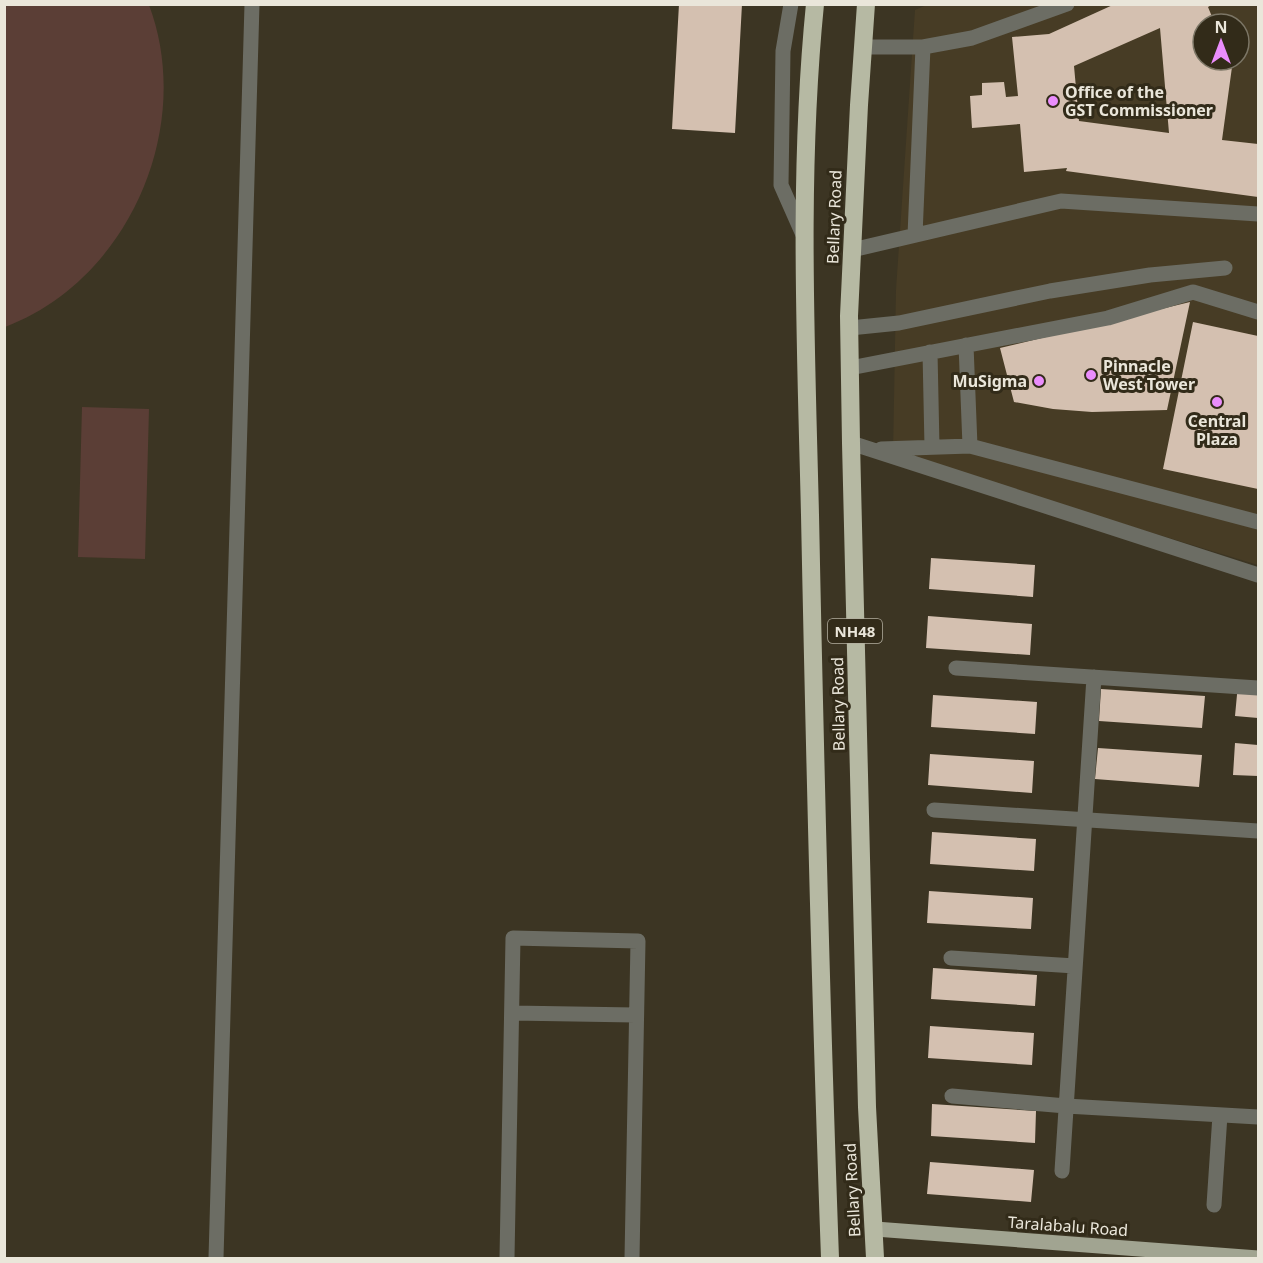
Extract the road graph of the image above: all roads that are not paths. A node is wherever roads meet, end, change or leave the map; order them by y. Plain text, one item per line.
1 (252, 4) edge
2 (791, 4) edge
3 (815, 4) edge
4 (1067, 4) edge
5 (866, 5) edge
6 (863, 47) junction
7 (923, 47) junction
8 (1258, 214) edge
9 (915, 235) junction
10 (806, 240) junction
11 (852, 250) junction
12 (1225, 268) dead end
13 (1258, 312) edge
14 (850, 328) junction
15 (966, 345) junction
16 (930, 352) junction
17 (850, 368) junction
18 (851, 443) junction
19 (970, 446) junction
20 (932, 447) junction
21 (870, 449) junction
22 (1258, 522) edge
23 (1258, 575) edge
24 (956, 669) dead end
25 (1094, 677) junction
26 (1258, 688) edge
27 (934, 810) dead end
28 (1085, 820) junction
29 (1258, 831) edge
30 (951, 958) dead end
31 (1075, 966) junction
32 (512, 1013) junction
33 (635, 1015) junction
34 (952, 1096) dead end
35 (1066, 1106) junction
36 (1220, 1115) junction
37 (1258, 1117) edge
38 (1062, 1171) dead end
39 (1214, 1205) dead end
40 (875, 1229) junction
41 (216, 1258) edge
42 (507, 1258) edge
43 (632, 1258) edge
44 (830, 1258) edge
45 (875, 1258) edge
46 (1258, 1258) edge

1 - 41 street
2 - 10 street
3 - 10 highway, Bellary Road / NH48
4 - 7 street
5 - 6 highway, Bellary Road / NH48
6 - 7 street
6 - 11 highway, Bellary Road / NH48
7 - 9 street
8 - 9 street
9 - 11 street
10 - 44 highway, Bellary Road / NH48
11 - 14 highway, Bellary Road / NH48
12 - 14 street
13 - 15 street
14 - 17 highway, Bellary Road / NH48
15 - 16 street
15 - 19 street
16 - 17 street
16 - 20 street
17 - 18 highway, Bellary Road / NH48
18 - 21 street
18 - 40 highway, Bellary Road / NH48
19 - 20 street
19 - 22 street
20 - 21 street
21 - 23 street
24 - 25 street
25 - 26 street
25 - 28 street
27 - 28 street
28 - 29 street
28 - 31 street
30 - 31 street
31 - 35 street
32 - 33 street
32 - 33 street
32 - 42 street
33 - 43 street
34 - 35 street
35 - 36 street
35 - 38 street
36 - 37 street
36 - 39 street
40 - 45 highway, Bellary Road / NH48
40 - 46 main road, Taralabalu Road

